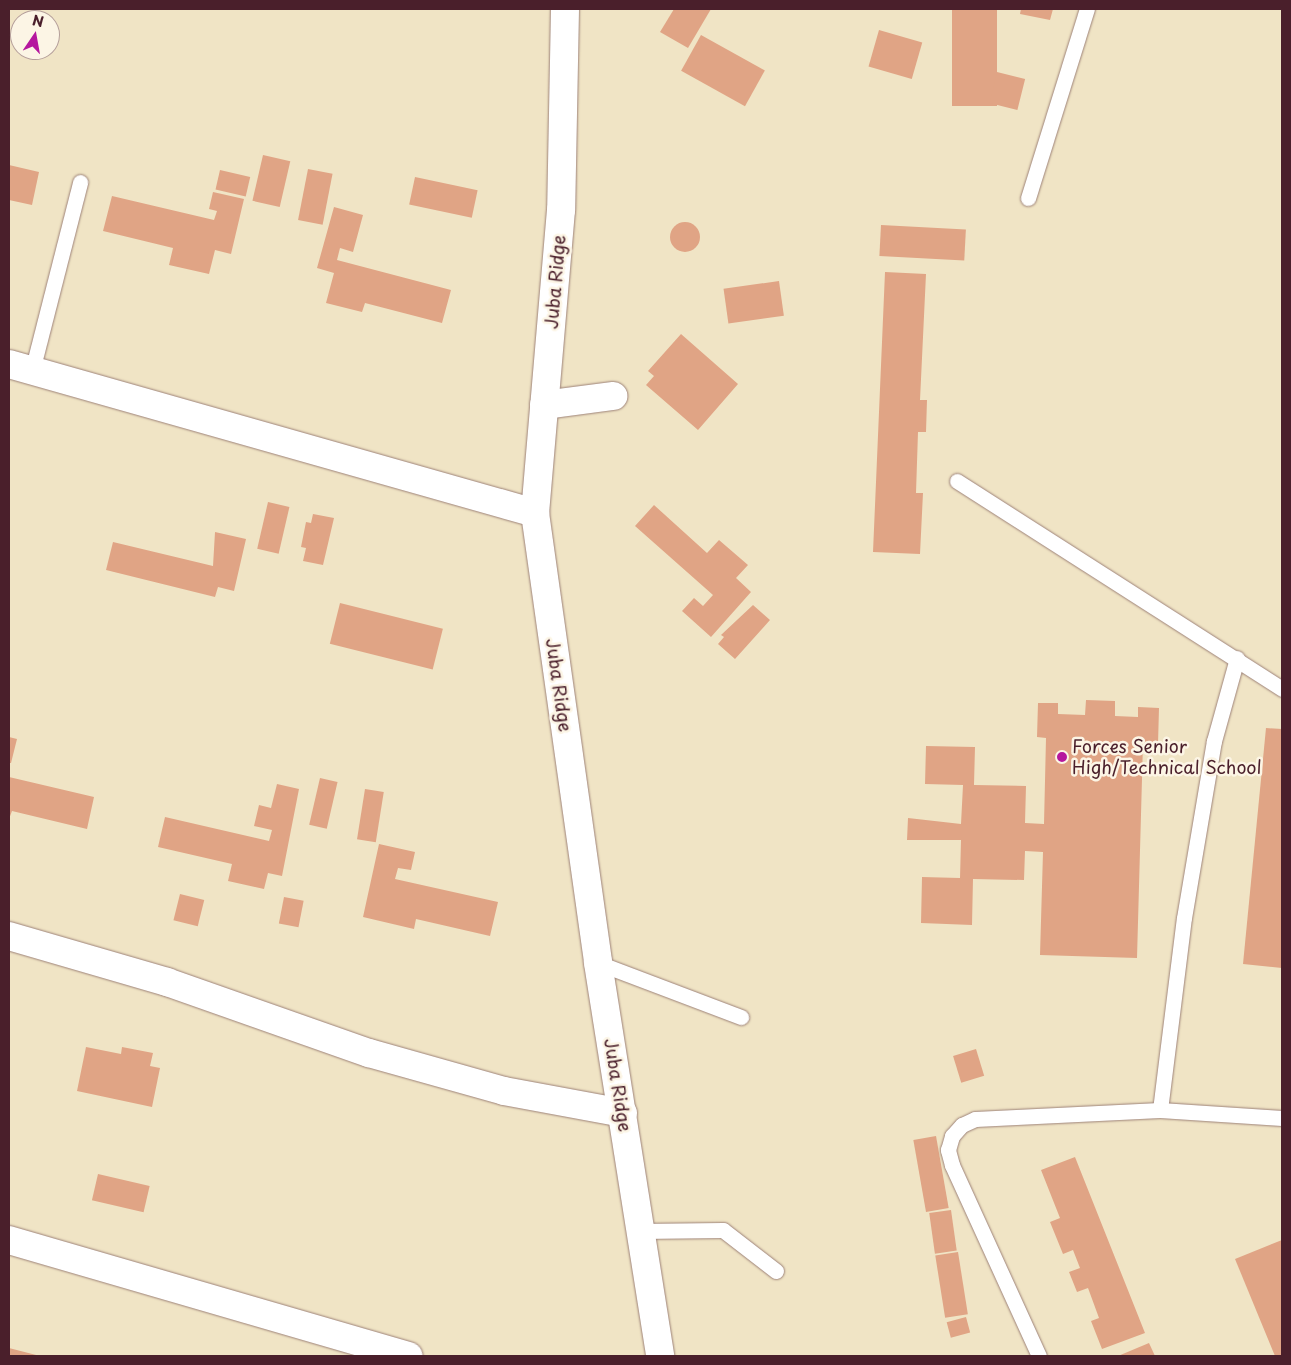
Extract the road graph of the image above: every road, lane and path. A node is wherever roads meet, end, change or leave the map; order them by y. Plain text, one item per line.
1 (565, 9) edge
2 (1087, 9) edge
3 (80, 182) dead end
4 (1028, 198) dead end
5 (21, 368) edge
6 (613, 396) dead end
7 (544, 405) junction
8 (957, 481) dead end
9 (534, 513) junction
10 (1237, 658) junction
11 (1282, 688) edge
12 (9, 936) edge
13 (598, 963) junction
14 (741, 1017) dead end
15 (1160, 1110) junction
16 (623, 1113) junction
17 (1282, 1118) edge
18 (639, 1231) junction
19 (9, 1240) edge
20 (776, 1271) dead end
21 (408, 1356) edge
22 (660, 1356) edge
23 (1039, 1356) edge

1 - 7 street, Juba Ridge
2 - 4 lane
3 - 5 lane
5 - 9 street
6 - 7 street
7 - 9 street, Juba Ridge
8 - 10 lane
9 - 13 street, Juba Ridge
10 - 11 lane
10 - 15 lane
12 - 16 street
13 - 14 lane
13 - 16 street, Juba Ridge
15 - 17 lane
15 - 23 lane
16 - 18 street, Juba Ridge
18 - 20 lane
18 - 22 street, Juba Ridge
19 - 21 street

